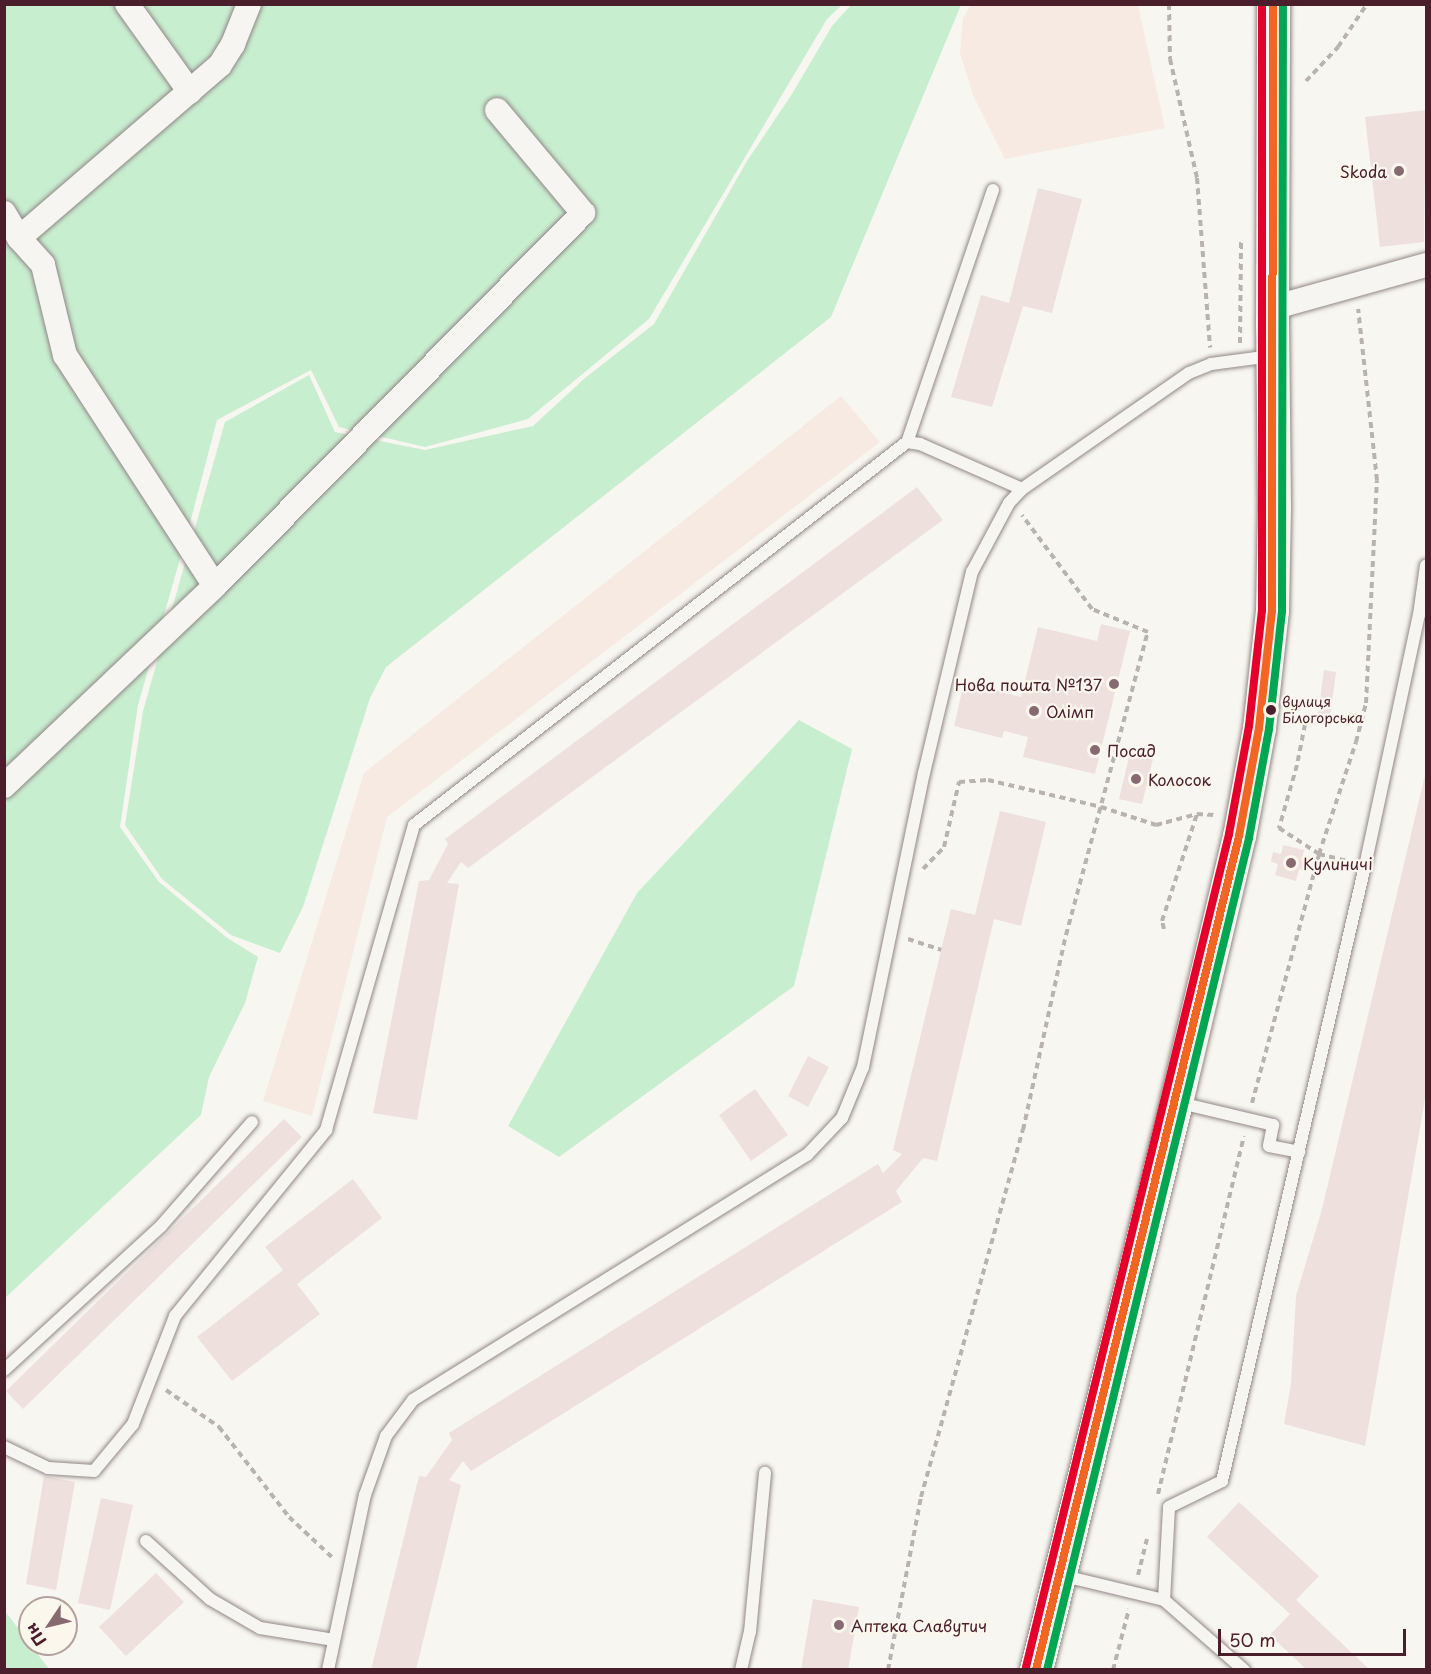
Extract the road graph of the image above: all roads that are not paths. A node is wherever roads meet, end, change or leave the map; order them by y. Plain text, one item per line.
1 (127, 4) edge
2 (249, 4) edge
3 (1273, 4) edge
4 (190, 92) junction
5 (497, 110) dead end
6 (993, 190) dead end
7 (4, 213) edge
8 (19, 238) junction
9 (1426, 265) edge
10 (1272, 308) junction
11 (1272, 356) junction
12 (907, 442) junction
13 (1022, 489) junction
14 (1426, 565) edge
15 (215, 586) junction
16 (1423, 616) edge
17 (4, 786) edge
18 (1176, 1102) junction
19 (252, 1122) dead end
20 (1299, 1152) junction
21 (4, 1370) edge
22 (4, 1447) edge
23 (765, 1473) dead end
24 (146, 1541) dead end
25 (1058, 1575) junction
26 (1164, 1600) junction
27 (334, 1640) junction
28 (328, 1670) edge
29 (741, 1670) edge
30 (1036, 1670) edge
31 (1244, 1670) edge

1 - 4 street
2 - 4 street
3 - 10 main road
4 - 8 street
5 - 15 street
6 - 12 lane
7 - 8 street
8 - 15 street
9 - 10 street
10 - 11 main road
11 - 13 lane
11 - 18 main road
12 - 13 lane
12 - 22 lane
13 - 27 lane
14 - 16 lane
15 - 17 street
16 - 20 lane
18 - 20 lane
18 - 25 main road
19 - 21 lane
20 - 26 lane
23 - 29 lane
24 - 27 lane
25 - 26 lane
25 - 30 main road
26 - 31 lane
27 - 28 lane

